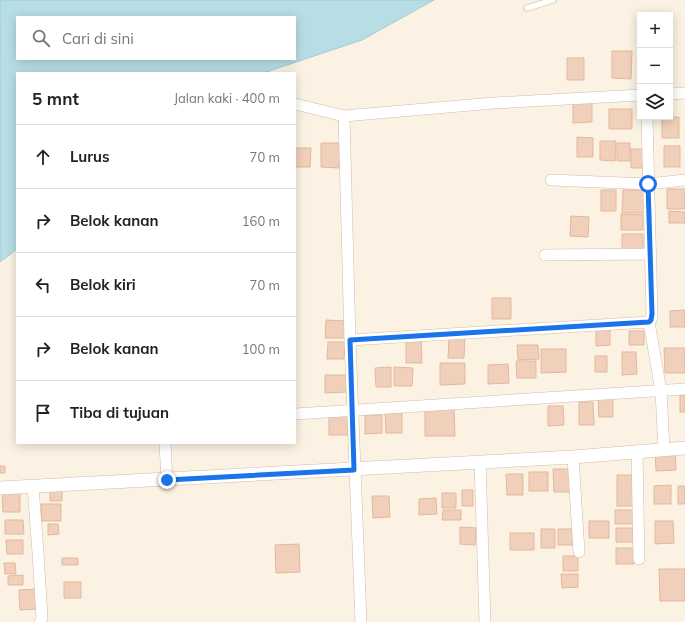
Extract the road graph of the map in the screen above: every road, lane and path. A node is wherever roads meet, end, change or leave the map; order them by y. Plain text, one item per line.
1 (553, 0) edge
2 (527, 8) dead end
3 (685, 93) edge
4 (673, 94) edge
5 (637, 95) edge
6 (296, 104) edge
7 (344, 116) junction
8 (647, 120) edge
9 (551, 180) dead end
10 (685, 180) edge
11 (648, 184) junction
12 (651, 254) junction
13 (545, 255) dead end
14 (649, 322) junction
15 (350, 340) junction
16 (685, 389) edge
17 (661, 391) junction
18 (352, 409) junction
19 (296, 414) edge
20 (164, 444) edge
21 (685, 448) edge
22 (664, 450) junction
23 (637, 452) junction
24 (573, 457) junction
25 (480, 462) junction
26 (354, 470) junction
27 (167, 480) junction
28 (33, 486) junction
29 (0, 488) edge
30 (580, 552) dead end
31 (639, 559) dead end
32 (40, 622) edge
33 (361, 622) edge
34 (485, 622) edge

1 - 2 lane
3 - 4 street
5 - 7 street
6 - 7 street
7 - 15 street
8 - 11 street
9 - 11 street
10 - 11 street
11 - 12 street
12 - 13 street
12 - 14 street
14 - 15 street
14 - 17 street
15 - 18 street
16 - 17 street
17 - 18 street
17 - 22 street
18 - 19 street
18 - 26 street
20 - 27 street
21 - 22 street
22 - 23 street
23 - 24 street
23 - 31 street
24 - 25 street
24 - 30 street
25 - 26 street
25 - 34 street
26 - 27 street
26 - 33 street
27 - 28 street
28 - 29 street
28 - 32 street

